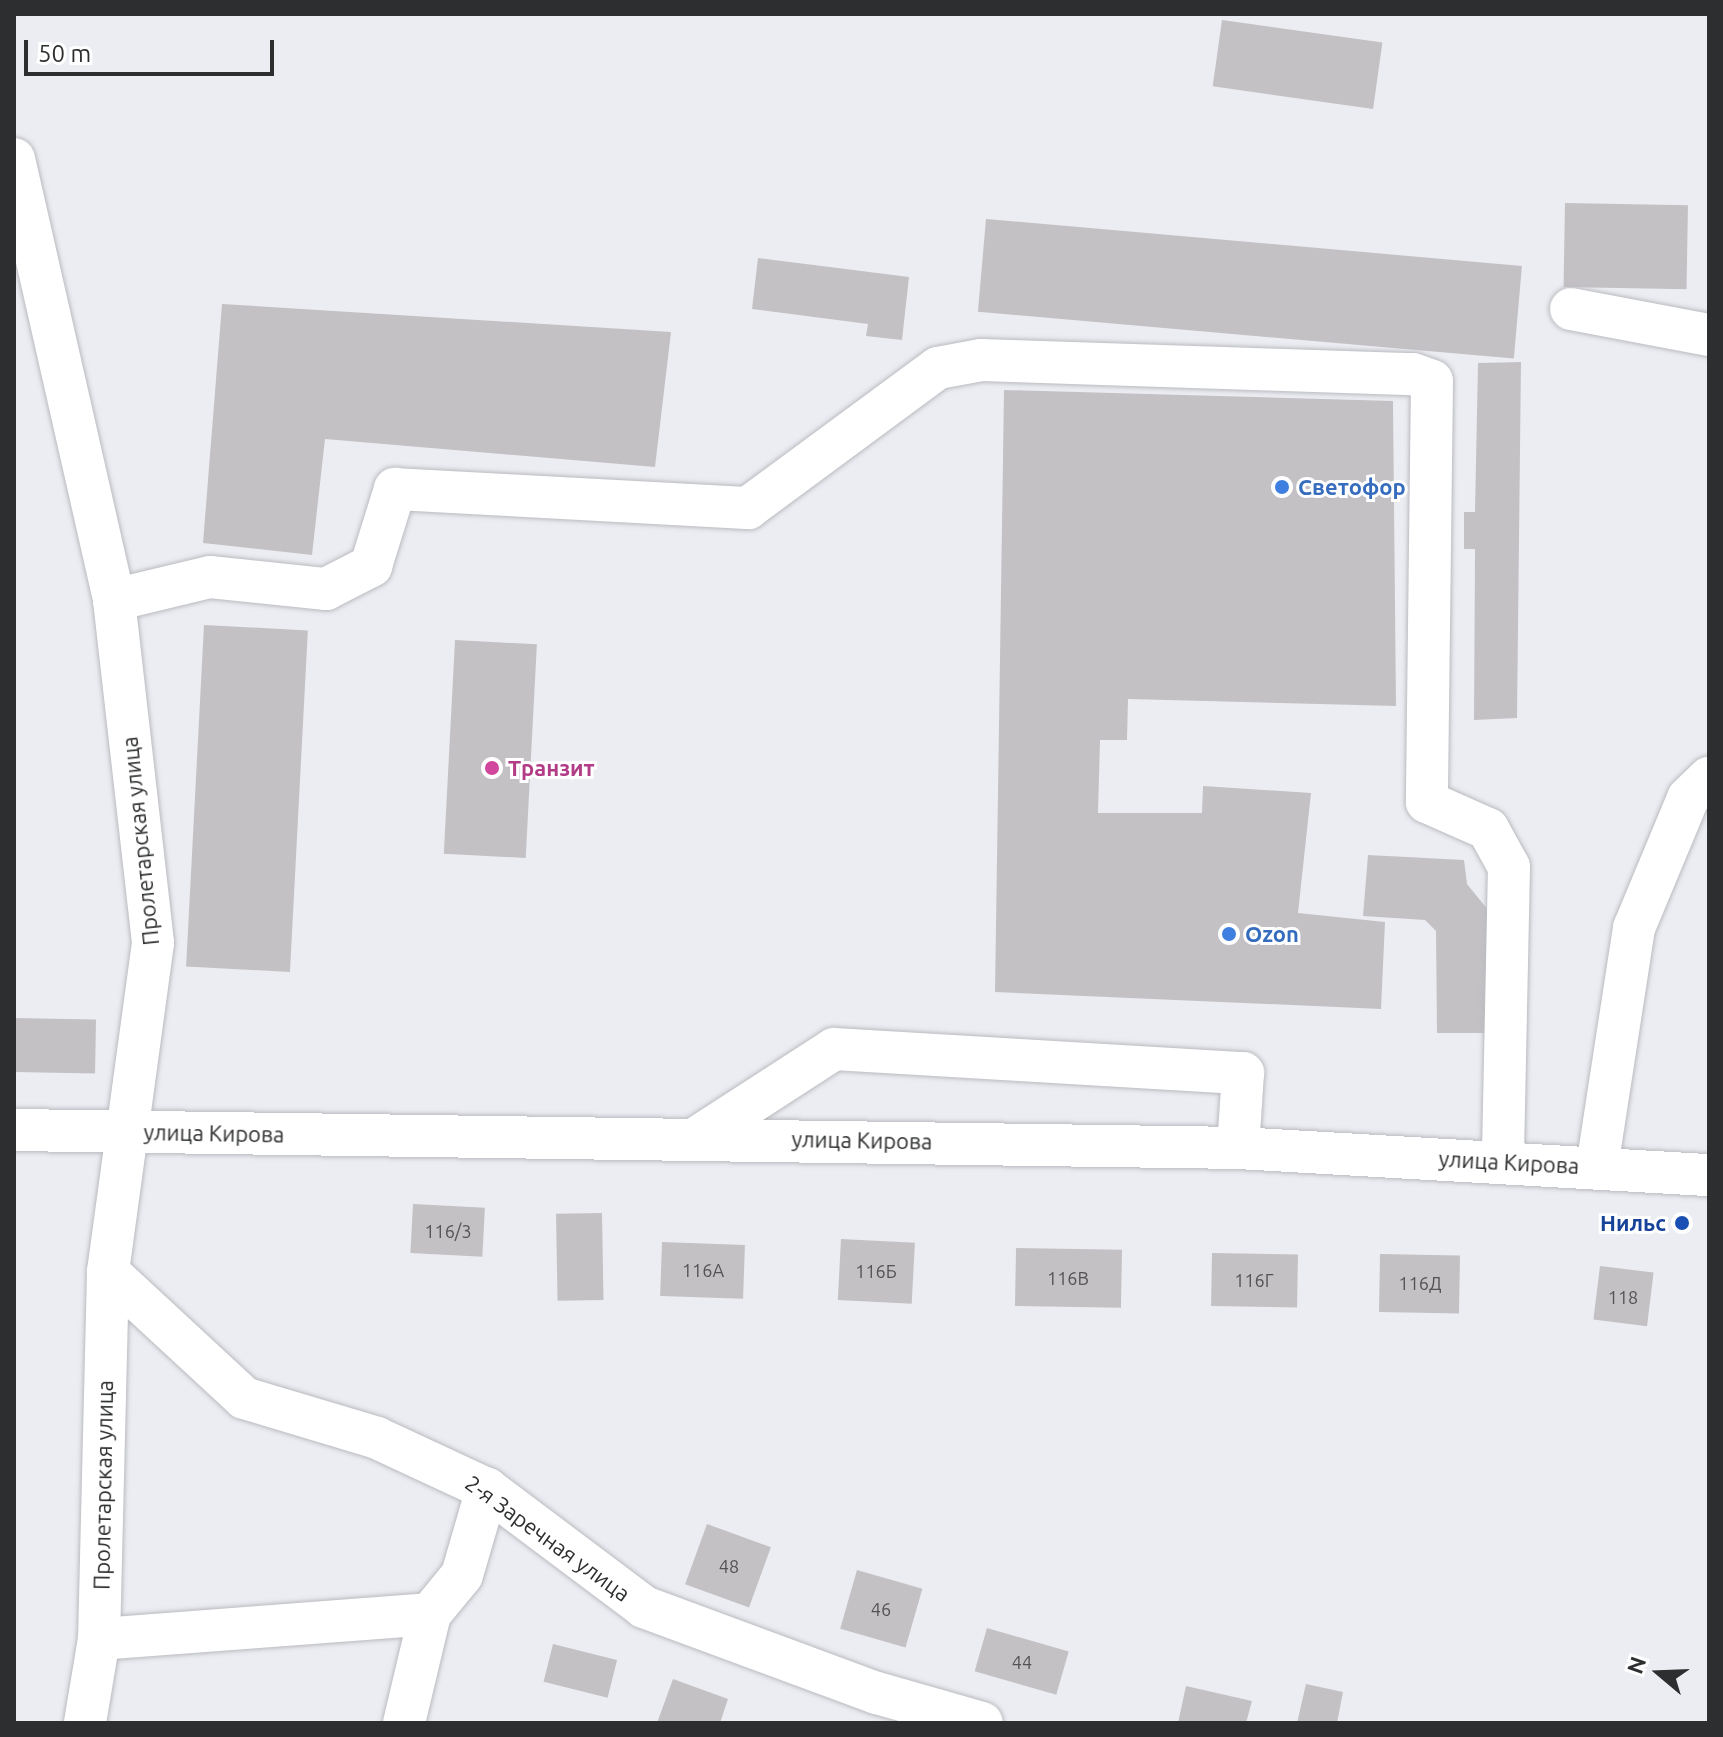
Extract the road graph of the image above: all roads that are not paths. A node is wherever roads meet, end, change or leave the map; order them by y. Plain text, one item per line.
1 (14, 159) edge
2 (1571, 309) dead end
3 (1709, 335) edge
4 (114, 600) junction
5 (1709, 778) edge
6 (14, 1130) edge
7 (127, 1131) junction
8 (698, 1137) junction
9 (1238, 1148) junction
10 (1503, 1160) junction
11 (1597, 1167) junction
12 (1709, 1175) edge
13 (108, 1272) junction
14 (487, 1489) junction
15 (430, 1614) junction
16 (99, 1639) junction
17 (85, 1723) edge
18 (404, 1723) edge
19 (982, 1723) edge

1 - 4 street, Пролетарская улица
2 - 3 street
4 - 7 street, Пролетарская улица
4 - 10 street
5 - 11 street
6 - 7 street, улица Кирова
7 - 8 street, улица Кирова
7 - 13 street, Пролетарская улица
8 - 9 street, улица Кирова
8 - 9 street
9 - 10 street, улица Кирова
10 - 11 street, улица Кирова
11 - 12 street, улица Кирова
13 - 14 street, 2-я Заречная улица
13 - 16 street, Пролетарская улица
14 - 15 street
14 - 19 street, 2-я Заречная улица
15 - 16 street
15 - 18 street
16 - 17 street, Пролетарская улица

